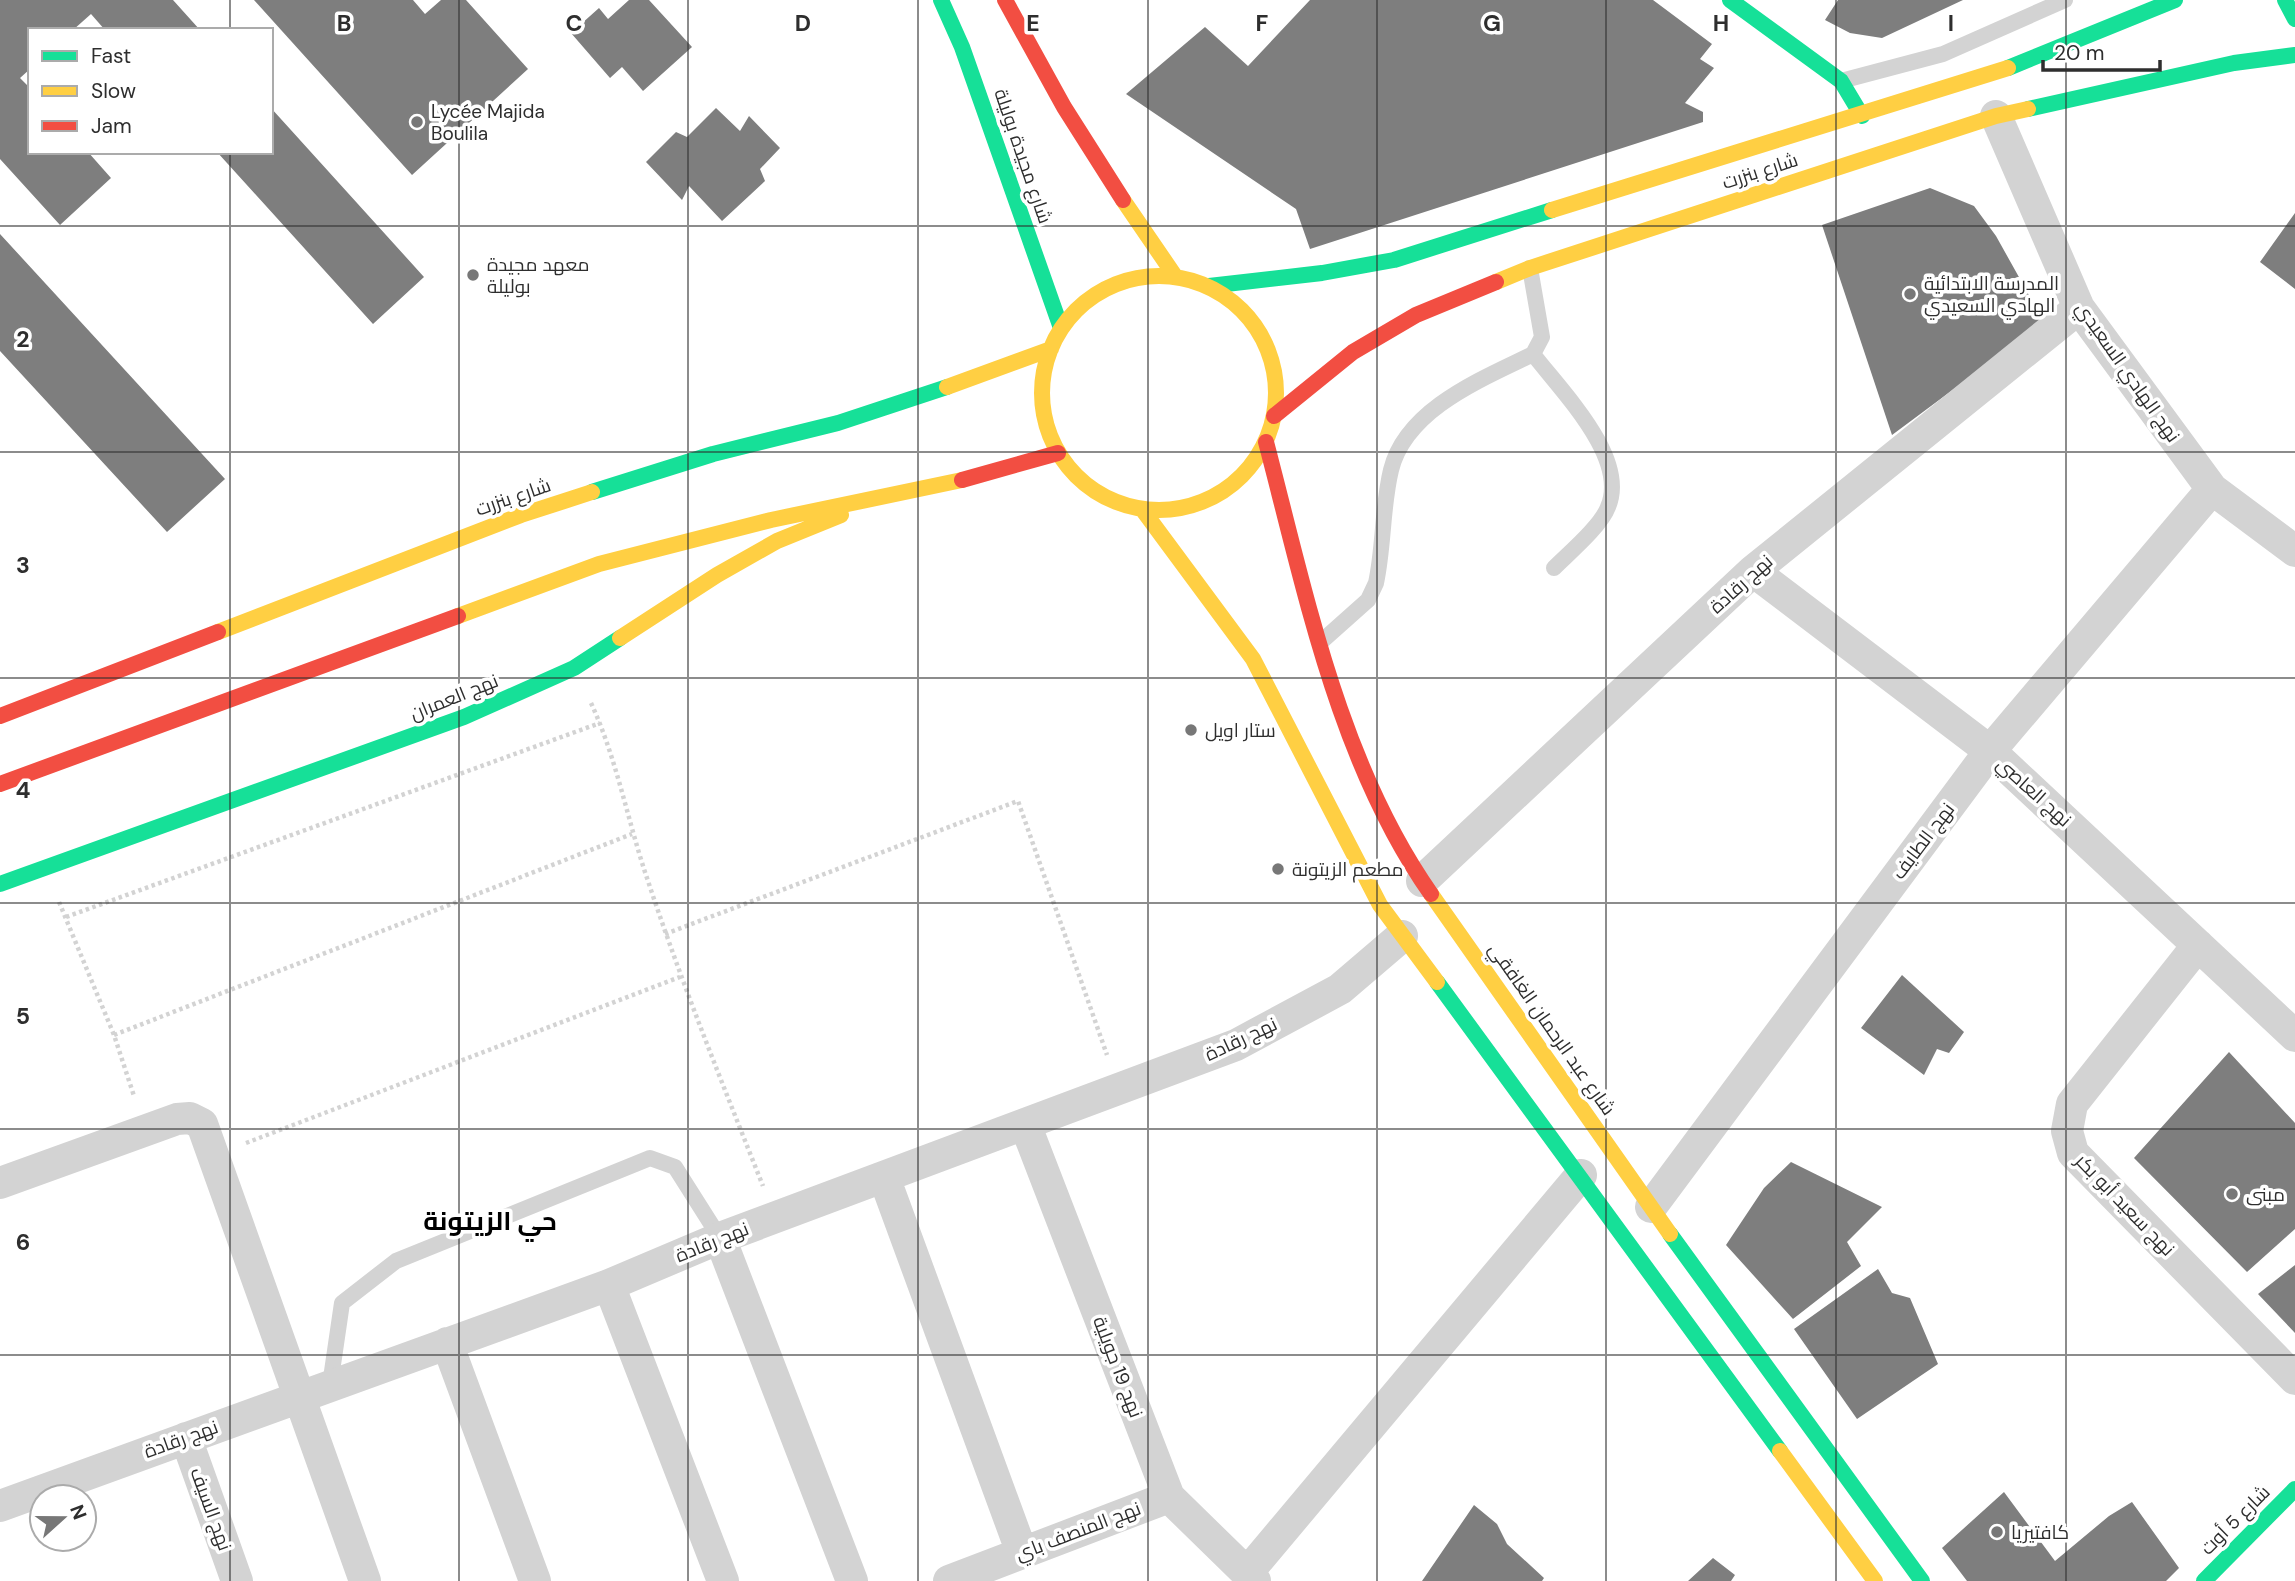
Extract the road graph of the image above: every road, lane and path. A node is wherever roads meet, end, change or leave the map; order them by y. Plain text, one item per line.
1 (942, 0) edge
2 (1005, 0) edge
3 (1730, 0) edge
4 (2065, 0) edge
5 (2175, 0) edge
6 (2285, 0) edge
7 (2295, 19) edge
8 (2295, 55) edge
9 (1841, 81) junction
10 (1862, 116) junction
11 (1996, 116) junction
12 (1530, 268) junction
13 (1175, 276) junction
14 (1209, 286) junction
15 (2079, 308) junction
16 (1061, 328) junction
17 (1051, 349) junction
18 (1533, 354) junction
19 (1274, 416) junction
20 (1266, 442) junction
21 (1058, 453) junction
22 (2212, 489) junction
23 (896, 492) junction
24 (1142, 509) junction
25 (2295, 551) edge
26 (1554, 568) dead end
27 (1753, 571) junction
28 (1320, 643) junction
29 (574, 668) junction
30 (0, 716) edge
31 (600, 723) junction
32 (1990, 751) junction
33 (0, 784) edge
34 (632, 834) junction
35 (42, 868) junction
36 (1422, 881) junction
37 (0, 884) edge
38 (66, 917) junction
39 (665, 934) junction
40 (1402, 936) junction
41 (2198, 945) junction
42 (680, 977) junction
43 (114, 1035) junction
44 (2295, 1036) edge
45 (1119, 1088) junction
46 (1025, 1124) junction
47 (145, 1130) junction
48 (215, 1155) junction
49 (1581, 1175) junction
50 (884, 1177) junction
51 (0, 1183) edge
52 (1651, 1207) junction
53 (775, 1217) junction
54 (720, 1238) junction
55 (609, 1285) junction
56 (447, 1343) junction
57 (2295, 1379) edge
58 (330, 1385) junction
59 (299, 1395) junction
60 (186, 1438) junction
61 (2295, 1489) edge
62 (1169, 1497) junction
63 (0, 1506) edge
64 (1022, 1553) junction
65 (1251, 1577) edge
66 (237, 1581) edge
67 (365, 1581) edge
68 (535, 1581) edge
69 (723, 1581) edge
70 (852, 1581) edge
71 (949, 1581) edge
72 (1875, 1581) edge
73 (1922, 1581) edge
74 (2204, 1581) edge

1 - 16 main road, شارع مجيدة بوليلة
2 - 13 main road
3 - 9 main road
4 - 9 lane
5 - 10 main road, شارع بنزرت
6 - 7 main road
8 - 11 main road, شارع بنزرت
9 - 10 main road
10 - 14 main road, شارع بنزرت
11 - 12 main road, شارع بنزرت
11 - 15 street, نهج الهادي السعيدي
12 - 18 lane
12 - 19 main road, شارع بنزرت
13 - 14 main road
13 - 16 main road
14 - 19 main road
15 - 22 street, نهج الهادي السعيدي
15 - 27 street, نهج رقادة
16 - 17 main road
17 - 21 main road
17 - 30 main road, شارع بنزرت
18 - 26 lane
18 - 28 lane
19 - 20 main road
20 - 24 main road
20 - 28 main road, شارع عبد الرحمان الغافقي
21 - 23 main road
21 - 24 main road
22 - 25 street, نهج الهادي السعيدي
22 - 32 street, نهج الطايف
23 - 29 main road, نهج العمران
23 - 33 main road
24 - 40 main road
27 - 32 street, نهج العاصي
27 - 36 street, نهج رقادة
28 - 36 main road, شارع عبد الرحمان الغافقي
29 - 31 path
29 - 35 main road, نهج العمران
31 - 34 path
31 - 38 path
32 - 41 street, نهج العاصي
32 - 52 street, نهج الطايف
34 - 39 path
34 - 43 path
35 - 37 main road, نهج العمران
35 - 38 path
36 - 52 main road, شارع عبد الرحمان الغافقي
38 - 43 path
39 - 42 path
39 - 45 path
40 - 45 street, نهج رقادة
40 - 49 main road
41 - 44 street, نهج العاصي
41 - 57 street, نهج سعيد أبو بكر
42 - 48 path
42 - 53 path
43 - 47 path
45 - 46 street, نهج رقادة
46 - 50 street, نهج رقادة
46 - 62 street, نهج 19 جويلية
47 - 48 street
47 - 51 street
48 - 59 street
49 - 65 street
49 - 72 main road
50 - 53 street, نهج رقادة
50 - 64 street
52 - 73 main road, شارع عبد الرحمان الغافقي
53 - 54 street, نهج رقادة
54 - 55 street, نهج رقادة
54 - 58 lane
54 - 70 street
55 - 56 street, نهج رقادة
55 - 69 street
56 - 58 street, نهج رقادة
56 - 68 street
58 - 59 street, نهج رقادة
59 - 60 street, نهج رقادة
59 - 67 street
60 - 63 street, نهج رقادة
60 - 66 street, نهج السيف
61 - 74 main road, شارع 5 أوت
62 - 64 street, نهج المنصف باي
62 - 65 street, نهج 19 جويلية
64 - 71 street, نهج المنصف باي

